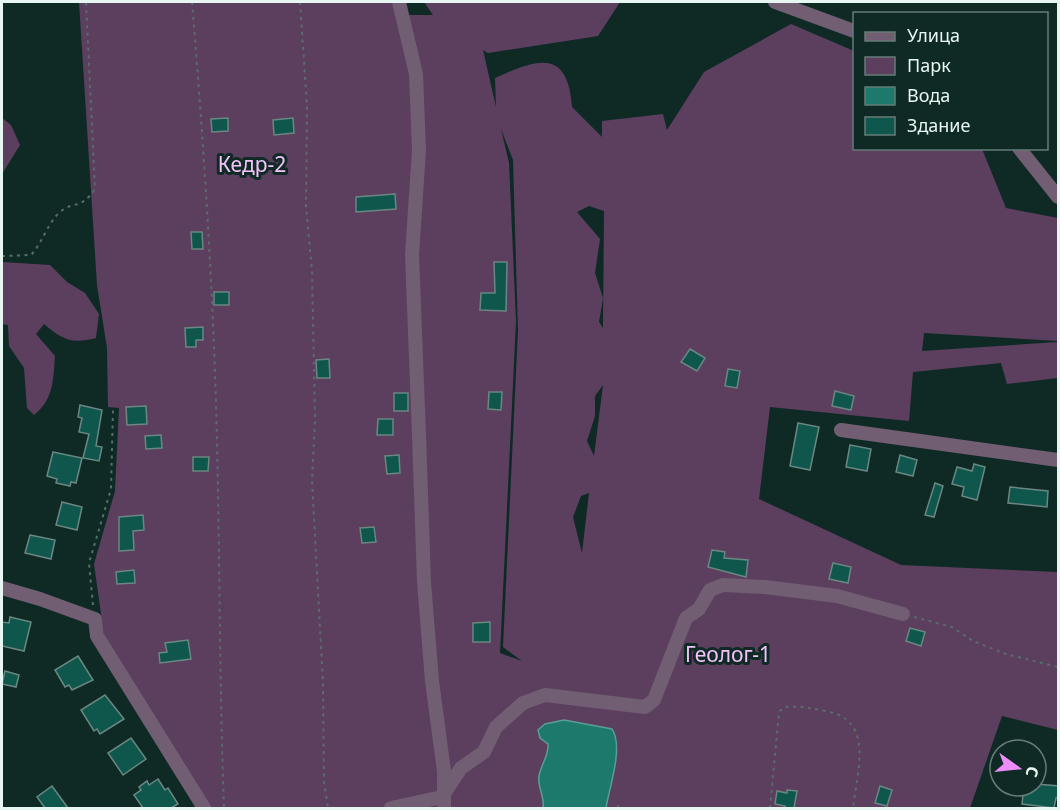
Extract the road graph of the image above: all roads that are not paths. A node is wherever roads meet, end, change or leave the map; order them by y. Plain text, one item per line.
1 (399, 2) edge
2 (775, 2) edge
3 (853, 31) edge
4 (1021, 150) edge
5 (1059, 197) edge
6 (841, 430) dead end
7 (1059, 460) edge
8 (2, 588) edge
9 (903, 614) road end
10 (443, 803) edge
11 (204, 808) edge
12 (391, 808) edge

1 - 10 street
2 - 3 street
4 - 5 street
6 - 7 street
8 - 11 street
9 - 10 street
10 - 12 street

